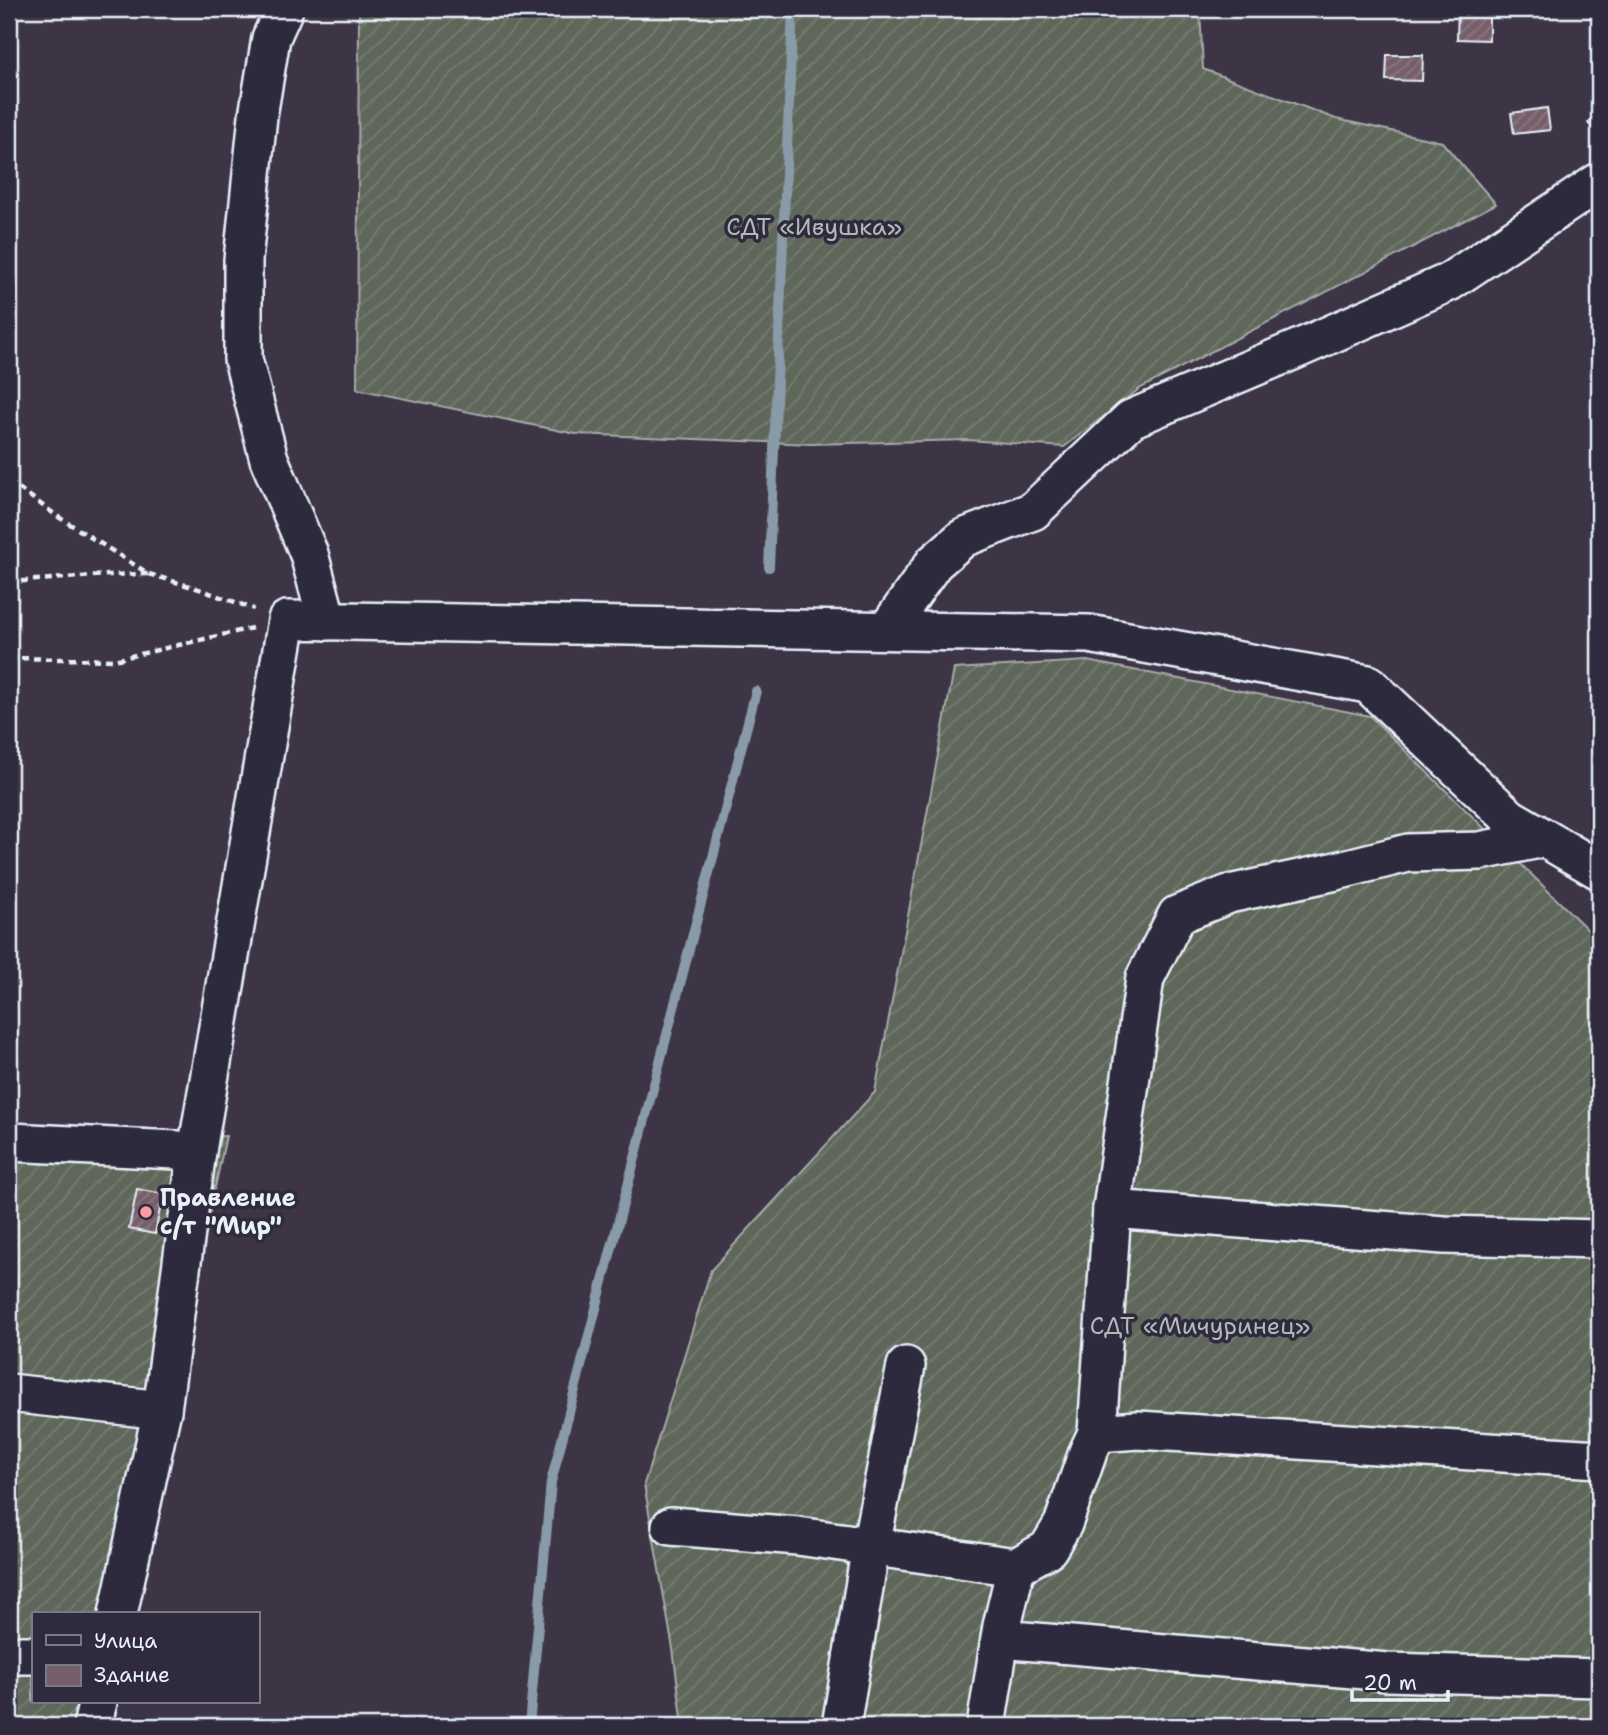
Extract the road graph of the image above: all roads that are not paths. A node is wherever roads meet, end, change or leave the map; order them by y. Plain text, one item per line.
1 (285, 9) edge
2 (1599, 182) edge
3 (327, 621) junction
4 (887, 630) junction
5 (1544, 838) junction
6 (1599, 870) edge
7 (9, 1142) edge
8 (197, 1151) junction
9 (1112, 1209) junction
10 (1599, 1239) edge
11 (906, 1366) dead end
12 (9, 1394) edge
13 (162, 1410) junction
14 (1097, 1433) junction
15 (1599, 1459) edge
16 (671, 1526) dead end
17 (872, 1546) junction
18 (1016, 1567) junction
19 (118, 1612) edge
20 (1000, 1639) junction
21 (9, 1655) edge
22 (32, 1656) edge
23 (1599, 1678) edge
24 (98, 1704) edge
25 (92, 1726) edge
26 (841, 1726) edge
27 (986, 1726) edge

1 - 3 street
2 - 4 street
3 - 4 street
3 - 8 street
4 - 5 street
5 - 6 street
5 - 9 street
7 - 8 street
8 - 13 street
9 - 10 street
9 - 14 street
11 - 17 street
12 - 13 street
13 - 19 street
14 - 15 street
14 - 18 street
16 - 17 street
17 - 18 street
17 - 26 street
18 - 20 street
20 - 23 street
20 - 27 street
21 - 22 street
24 - 25 street

